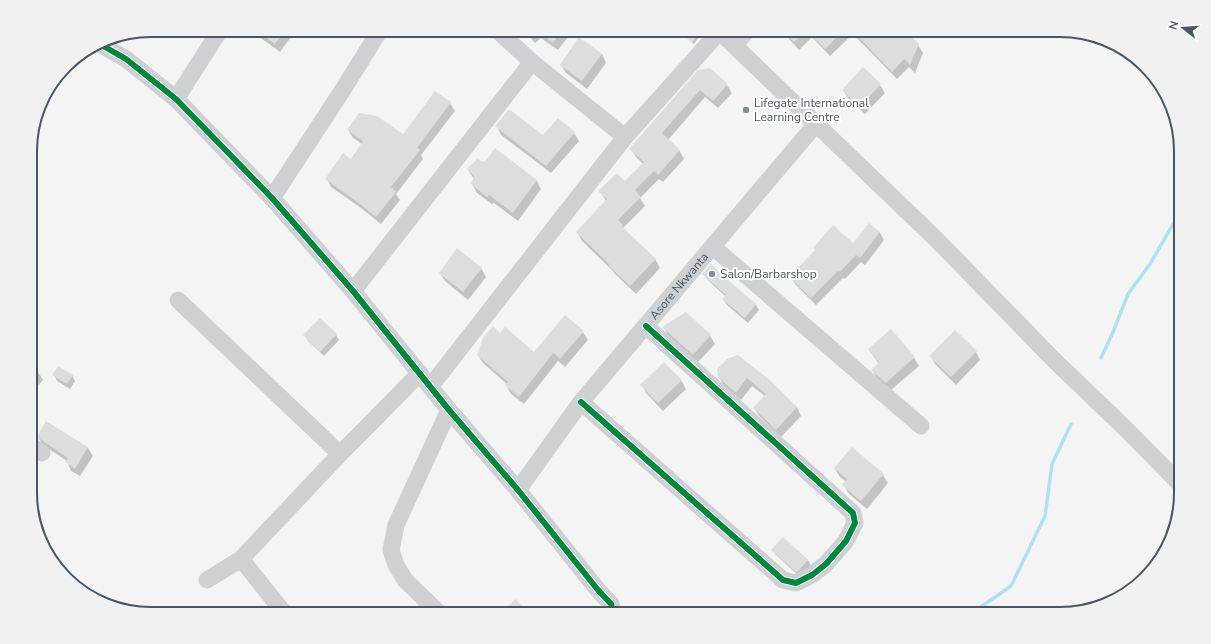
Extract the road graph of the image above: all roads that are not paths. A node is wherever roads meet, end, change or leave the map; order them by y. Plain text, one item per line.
1 (216, 37) edge
2 (376, 37) edge
3 (505, 37) edge
4 (714, 37) edge
5 (725, 37) edge
6 (741, 37) edge
7 (734, 45) junction
8 (105, 47) edge
9 (532, 62) junction
10 (176, 99) junction
11 (816, 124) junction
12 (625, 137) junction
13 (272, 198) junction
14 (713, 247) junction
15 (353, 291) junction
16 (178, 300) dead end
17 (646, 326) junction
18 (420, 374) junction
19 (430, 387) junction
20 (581, 402) junction
21 (449, 410) junction
22 (921, 426) dead end
23 (340, 454) junction
24 (1174, 478) edge
25 (518, 490) junction
26 (241, 559) junction
27 (207, 580) dead end
28 (279, 607) edge
29 (433, 607) edge
30 (612, 607) edge

1 - 10 street
2 - 13 street
3 - 9 street
4 - 12 street
5 - 7 street
6 - 7 street
7 - 11 street
8 - 10 street
9 - 12 street
9 - 15 street
10 - 13 street
11 - 14 street, Asore Nkwanta
11 - 24 street
12 - 19 street
13 - 15 street
14 - 17 street, Asore Nkwanta
14 - 22 street
15 - 18 street
16 - 23 street
17 - 20 street, Asore Nkwanta
17 - 20 street
18 - 19 street
18 - 23 street
19 - 21 street
20 - 25 street, Asore Nkwanta
21 - 25 street
21 - 29 street
23 - 26 street
25 - 30 street
26 - 27 street
26 - 28 street

